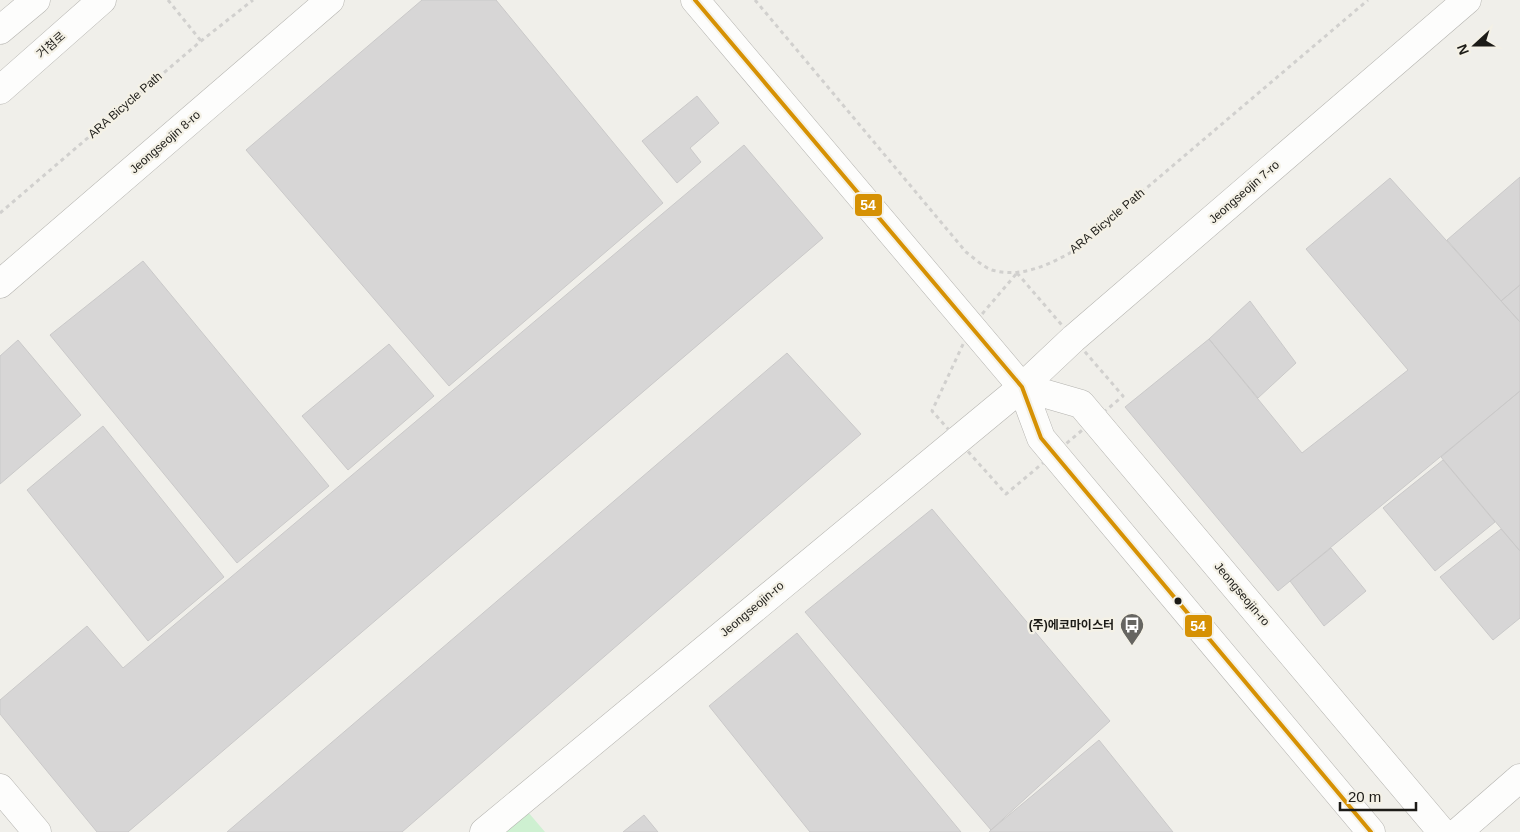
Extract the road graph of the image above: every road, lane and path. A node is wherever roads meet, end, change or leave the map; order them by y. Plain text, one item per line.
1 (36, 0) edge
2 (102, 0) edge
3 (168, 0) edge
4 (252, 0) edge
5 (330, 0) edge
6 (695, 0) edge
7 (755, 0) edge
8 (1368, 0) edge
9 (1467, 0) edge
10 (0, 30) edge
11 (200, 41) junction
12 (0, 90) edge
13 (0, 213) edge
14 (0, 284) edge
15 (1022, 386) junction
16 (1520, 778) edge
17 (0, 788) edge
18 (37, 832) edge
19 (484, 832) edge
20 (1371, 832) edge
21 (1442, 832) edge
22 (1458, 832) edge

1 - 10 street
2 - 12 street, 거첨로
3 - 11 path
4 - 11 path, ARA Bicycle Path
5 - 14 street, Jeongseojin 8-ro
6 - 15 street
7 - 8 path, ARA Bicycle Path
9 - 15 street, Jeongseojin 7-ro
11 - 13 path, ARA Bicycle Path
15 - 19 street, Jeongseojin-ro
15 - 20 street
15 - 21 street, Jeongseojin-ro
16 - 22 street
17 - 18 street

